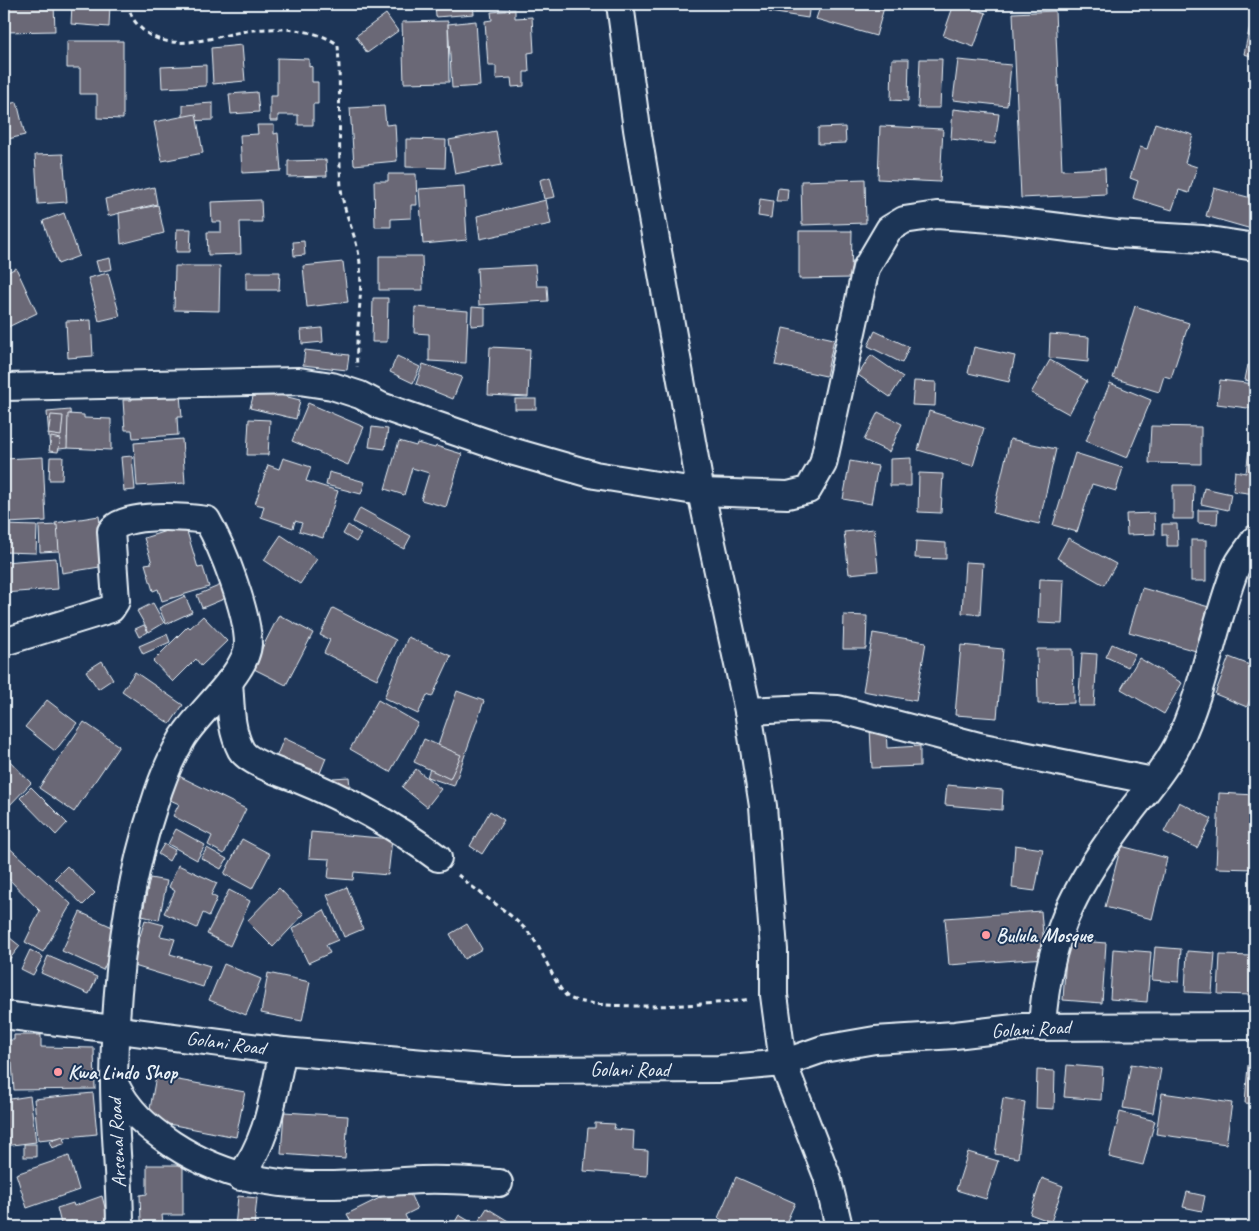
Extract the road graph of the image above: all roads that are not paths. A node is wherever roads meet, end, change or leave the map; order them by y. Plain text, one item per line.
1 (640, 4) edge
2 (621, 14) edge
3 (1255, 247) edge
4 (4, 387) edge
5 (701, 492) junction
6 (1255, 539) edge
7 (4, 642) edge
8 (229, 682) junction
9 (748, 712) junction
10 (1153, 781) junction
11 (438, 858) road end
12 (4, 1015) edge
13 (1042, 1026) junction
14 (1255, 1026) edge
15 (116, 1030) junction
16 (283, 1051) junction
17 (783, 1063) junction
18 (114, 1081) junction
19 (240, 1177) junction
20 (499, 1183) dead end
21 (120, 1227) edge
22 (840, 1227) edge

1 - 2 street
2 - 5 street
3 - 5 street
4 - 5 street
5 - 9 street
6 - 10 street
7 - 8 street, Arsenal Road
8 - 11 street
8 - 15 street, Arsenal Road
9 - 10 street
9 - 17 street
10 - 13 street
12 - 15 street, Golani Road
13 - 14 street, Golani Road
13 - 17 street, Golani Road
15 - 16 street, Golani Road
15 - 18 street, Arsenal Road
16 - 17 street, Golani Road
16 - 19 street
17 - 22 street
18 - 19 street
18 - 21 street, Arsenal Road
19 - 20 street

